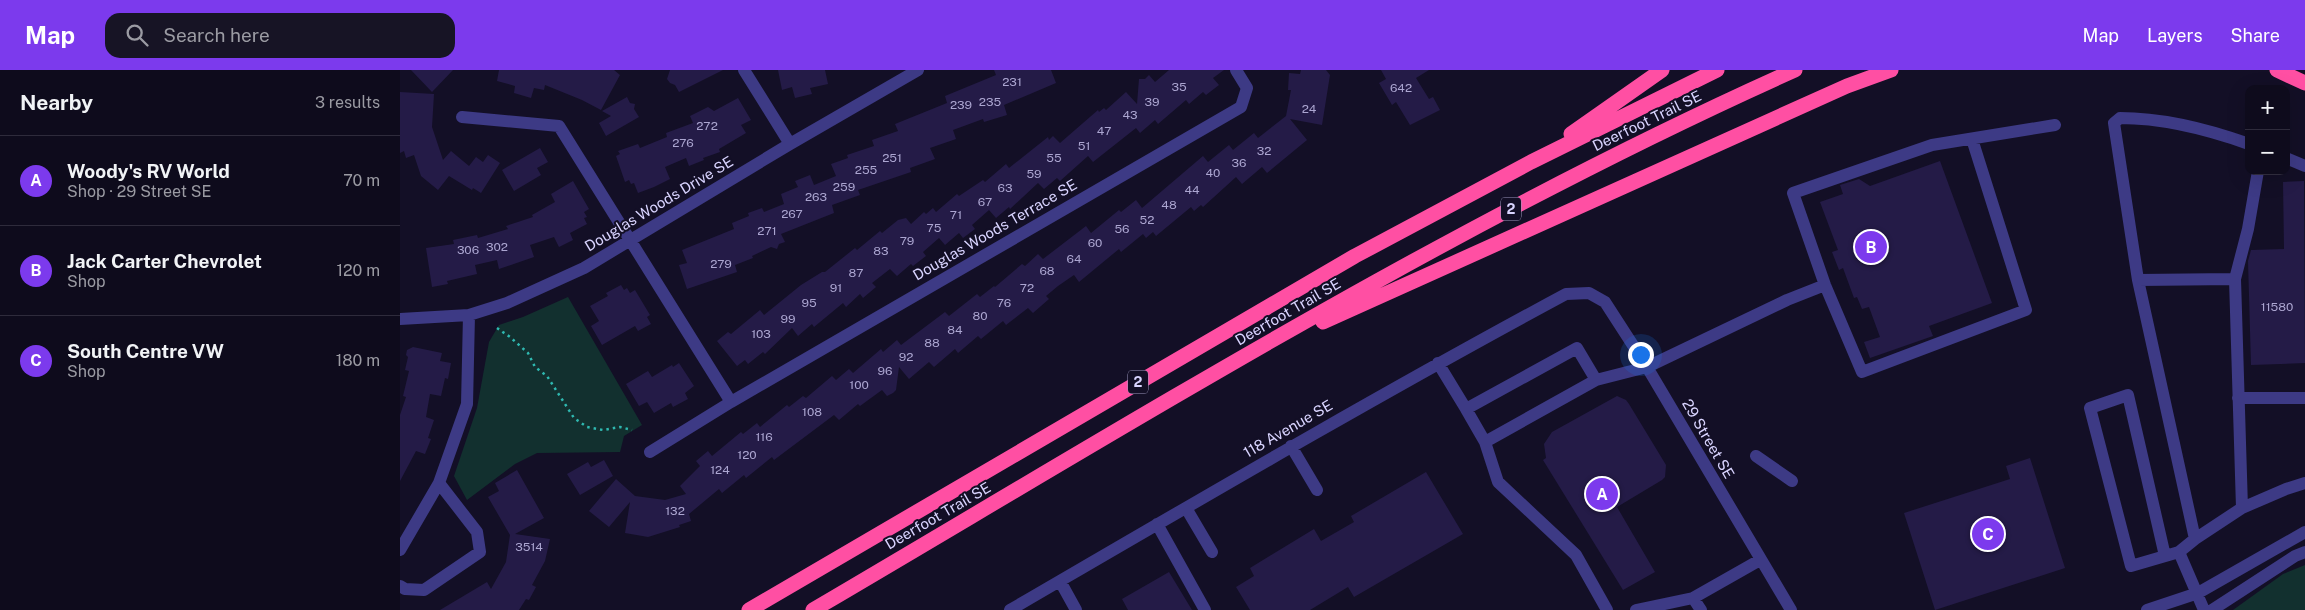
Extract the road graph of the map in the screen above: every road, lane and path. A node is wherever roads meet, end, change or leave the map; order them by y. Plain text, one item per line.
1 (744, 70) edge
2 (918, 70) edge
3 (1236, 70) edge
4 (1662, 70) edge
5 (1717, 70) edge
6 (1795, 70) edge
7 (1891, 70) edge
8 (2277, 70) edge
9 (2305, 83) edge
10 (462, 117) dead end
11 (2055, 125) dead end
12 (1972, 139) junction
13 (2245, 143) edge
14 (790, 144) junction
15 (2290, 160) edge
16 (1532, 162) junction
17 (2305, 166) edge
18 (2257, 175) edge
19 (629, 241) junction
20 (2235, 279) junction
21 (2138, 280) junction
22 (1825, 285) junction
23 (1589, 293) joint
24 (470, 315) junction
25 (400, 319) edge
26 (497, 328) dead end
27 (1235, 362) junction
28 (1438, 363) junction
29 (1647, 367) junction
30 (1596, 380) junction
31 (2238, 398) junction
32 (2305, 398) edge
33 (730, 402) junction
34 (1466, 410) junction
35 (632, 430) dead end
36 (1485, 442) junction
37 (1291, 446) junction
38 (650, 452) dead end
39 (1756, 456) dead end
40 (1792, 481) dead end
41 (439, 483) junction
42 (2305, 483) edge
43 (1317, 490) dead end
44 (1186, 508) junction
45 (2242, 508) junction
46 (1157, 524) junction
47 (2305, 532) edge
48 (2195, 539) junction
49 (400, 550) edge
50 (1212, 552) dead end
51 (2179, 552) junction
52 (2305, 552) edge
53 (2166, 556) junction
54 (1760, 560) junction
55 (1060, 581) junction
56 (400, 586) edge
57 (2198, 593) junction
58 (1693, 598) junction
59 (749, 610) edge
60 (813, 610) edge
61 (1010, 610) edge
62 (1076, 610) edge
63 (1206, 610) edge
64 (1607, 610) edge
65 (1636, 610) edge
66 (1701, 610) edge
67 (1791, 610) edge
68 (2147, 610) edge
69 (2204, 610) edge
70 (2212, 610) edge

1 - 14 street
2 - 14 street, Douglas Woods Drive SE
3 - 33 street, Douglas Woods Terrace SE
4 - 16 highway
5 - 16 highway, Deerfoot Trail SE / 2
6 - 27 highway, Deerfoot Trail SE / 2
7 - 27 highway
8 - 9 highway
10 - 19 street
11 - 12 street
12 - 22 street
12 - 22 street
13 - 21 street
14 - 19 street, Douglas Woods Drive SE
15 - 17 street
16 - 59 highway, Deerfoot Trail SE / 2
18 - 20 street
19 - 24 street, Douglas Woods Drive SE
19 - 33 street
20 - 21 street
20 - 31 street
21 - 48 street
22 - 29 street
23 - 28 street, 118 Avenue SE
23 - 29 street, 29 Street SE
24 - 25 street, Douglas Woods Drive SE
24 - 41 street
26 - 35 path
27 - 60 highway, Deerfoot Trail SE / 2
28 - 34 street
28 - 37 street, 118 Avenue SE
29 - 30 street
29 - 54 street, 29 Street SE
30 - 34 street
30 - 36 street
31 - 32 street
31 - 45 street
33 - 38 street, Douglas Woods Terrace SE
34 - 36 street
36 - 64 street
37 - 43 street
37 - 44 street, 118 Avenue SE
39 - 40 street
41 - 49 street
41 - 56 street
42 - 45 street
44 - 46 street, 118 Avenue SE
44 - 50 street
45 - 48 street
46 - 55 street, 118 Avenue SE
46 - 63 street
47 - 57 street
48 - 51 street
51 - 53 street
51 - 57 street
52 - 70 street
53 - 53 street
54 - 58 street
54 - 67 street, 29 Street SE
55 - 61 street, 118 Avenue SE
55 - 62 street
57 - 68 street
57 - 69 street
58 - 65 street
58 - 66 street

